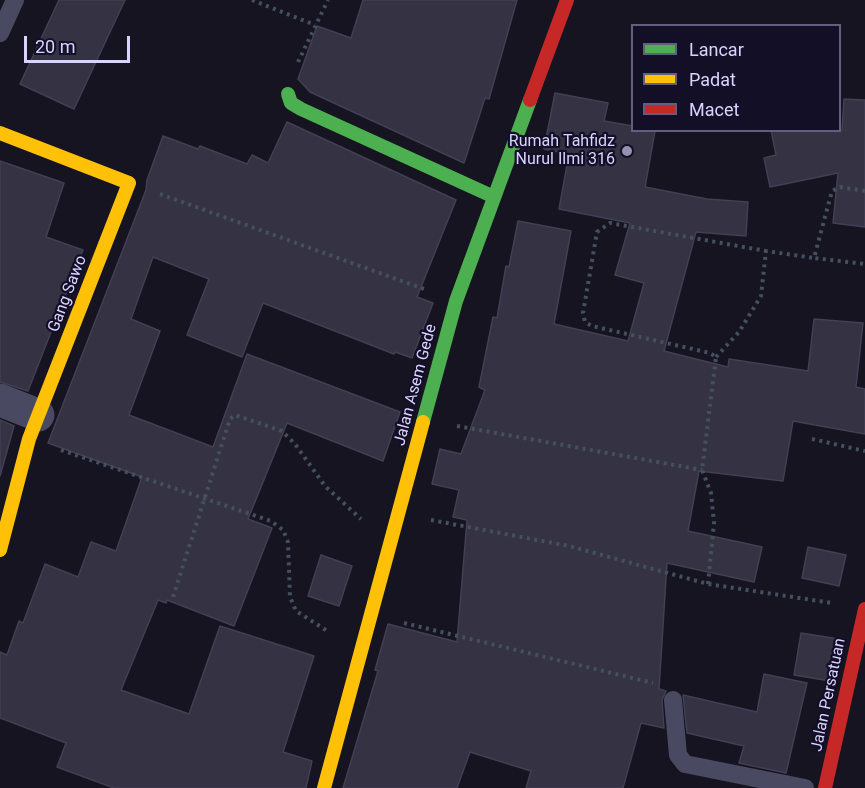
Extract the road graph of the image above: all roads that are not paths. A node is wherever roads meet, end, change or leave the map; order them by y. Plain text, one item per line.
1 (15, 0) edge
2 (567, 0) edge
3 (0, 33) edge
4 (288, 94) road end
5 (0, 133) edge
6 (492, 196) junction
7 (0, 400) edge
8 (34, 427) junction
9 (0, 550) edge
10 (865, 609) edge
11 (669, 693) road end
12 (324, 788) edge
13 (805, 788) edge
14 (825, 788) edge

1 - 3 lane
2 - 6 street, Jalan Asem Gede
4 - 6 street
5 - 8 street, Gang Sawo
6 - 12 street, Jalan Asem Gede
7 - 8 street
8 - 9 street, Gang Sawo
10 - 14 street, Jalan Persatuan
11 - 13 lane

